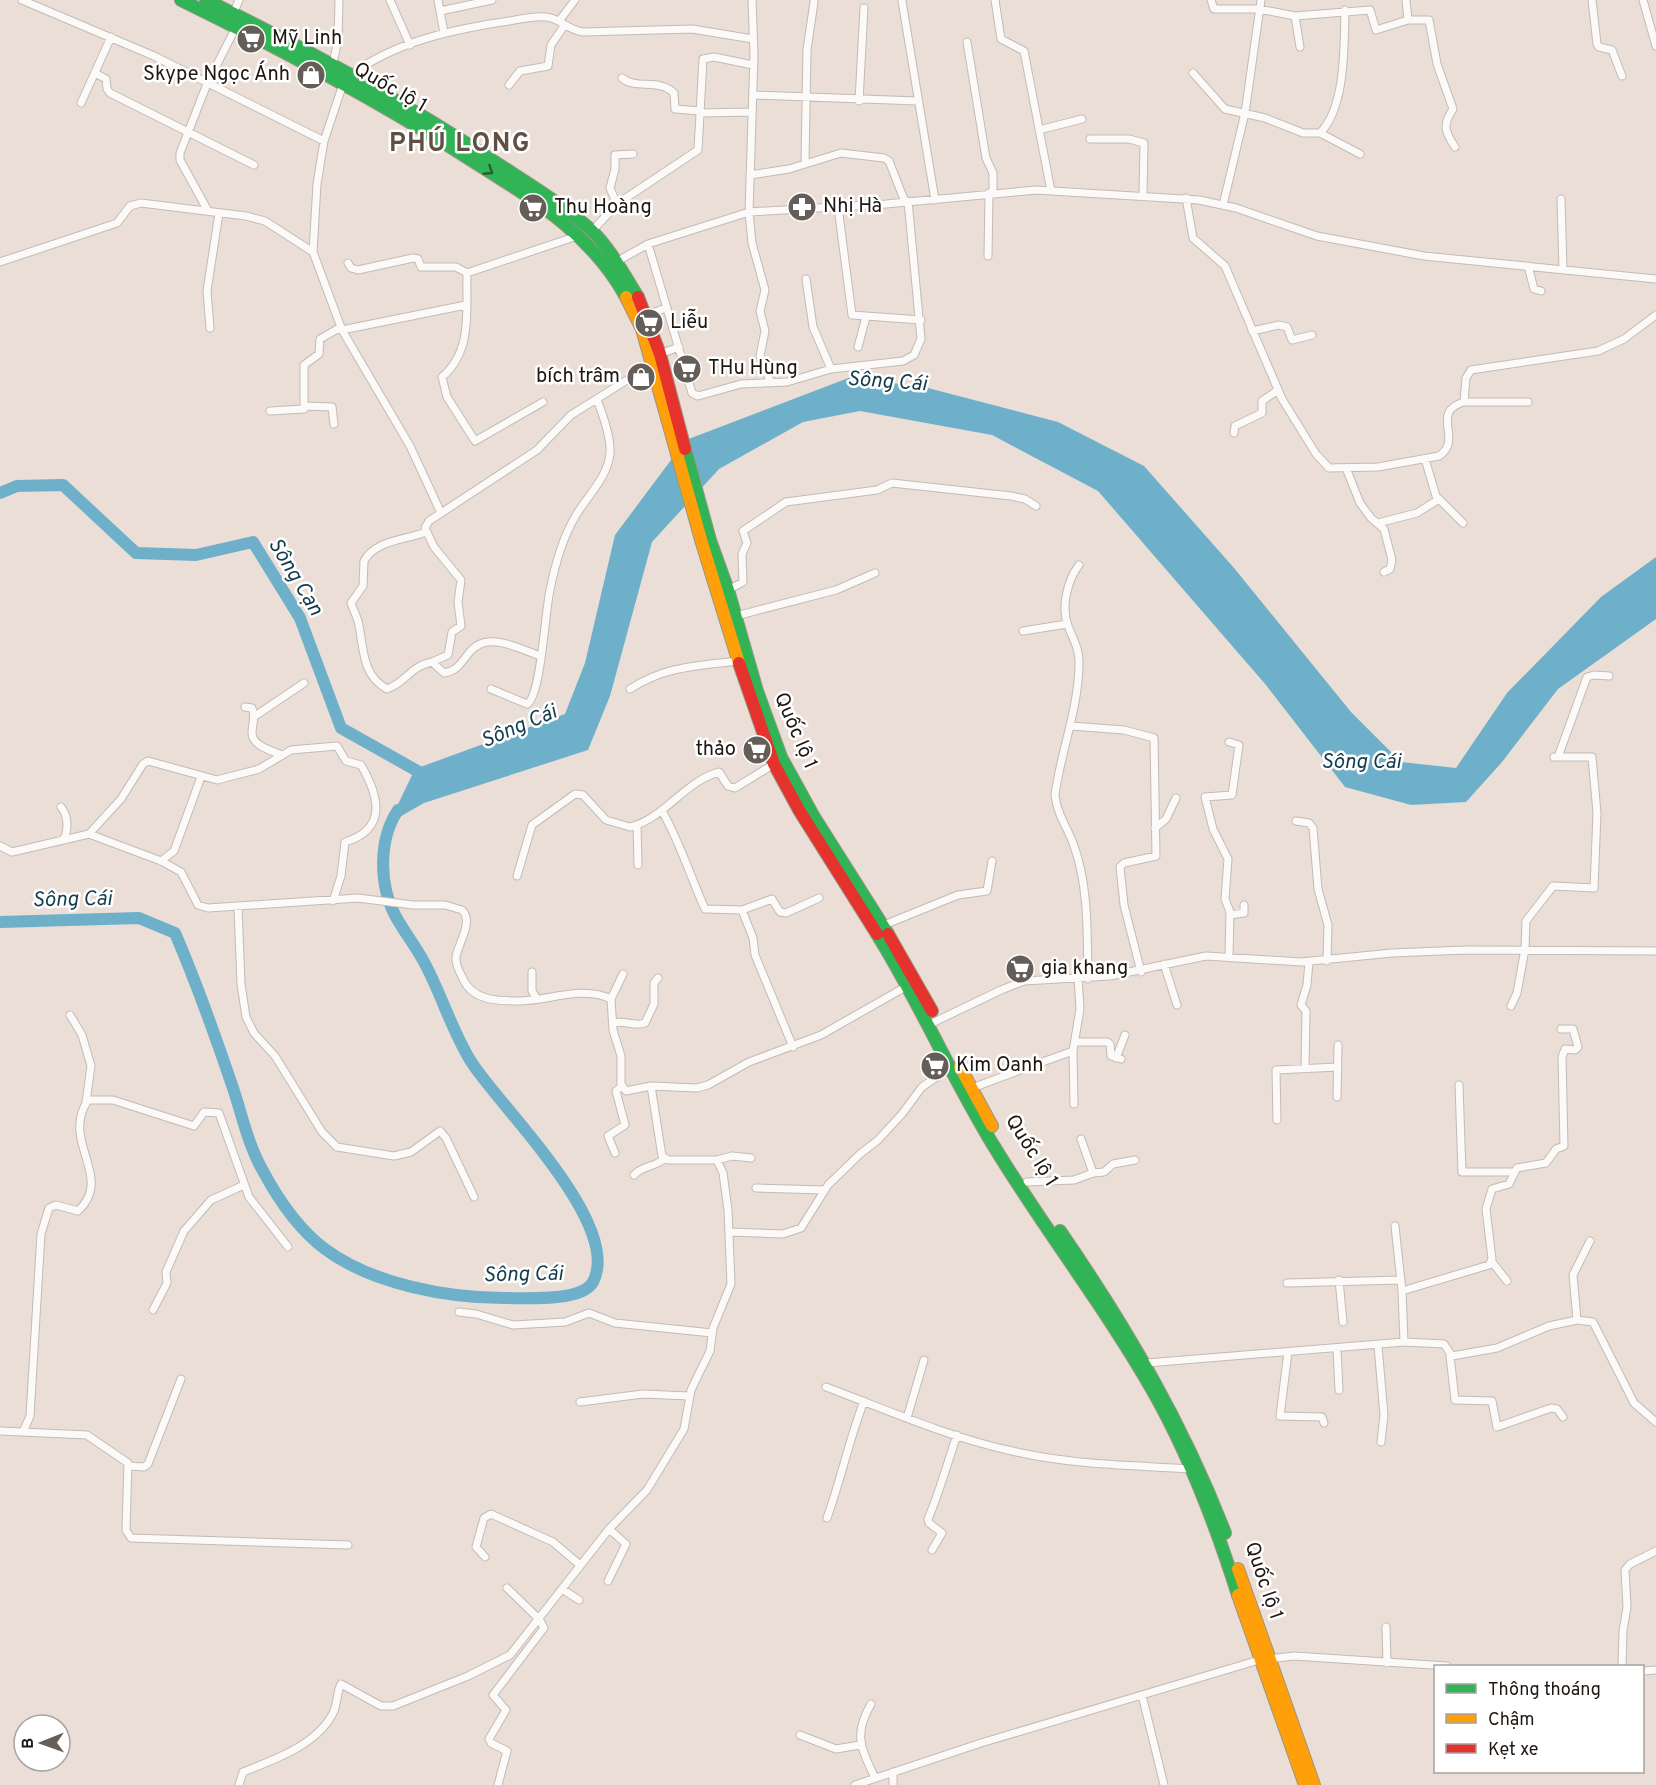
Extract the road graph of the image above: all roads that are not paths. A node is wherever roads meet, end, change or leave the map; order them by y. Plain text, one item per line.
1 (22, 0) edge
2 (181, 0) edge
3 (206, 0) edge
4 (239, 0) edge
5 (339, 0) edge
6 (390, 0) edge
7 (438, 0) edge
8 (492, 0) edge
9 (575, 0) edge
10 (752, 0) edge
11 (995, 0) edge
12 (1211, 0) edge
13 (1261, 0) edge
14 (1406, 0) edge
15 (1592, 0) edge
16 (1643, 0) edge
17 (902, 1) edge
18 (814, 2) dead end
19 (864, 8) dead end
20 (1259, 9) junction
21 (1345, 10) junction
22 (440, 11) junction
23 (234, 12) junction
24 (1295, 16) junction
25 (1408, 20) junction
26 (561, 24) junction
27 (236, 27) junction
28 (444, 33) junction
29 (111, 37) junction
30 (753, 39) junction
31 (967, 42) dead end
32 (410, 45) junction
33 (1656, 46) edge
34 (1300, 47) dead end
35 (333, 63) junction
36 (753, 65) junction
37 (95, 73) junction
38 (1193, 73) dead end
39 (353, 74) junction
40 (1622, 76) dead end
41 (622, 78) dead end
42 (342, 82) junction
43 (207, 84) junction
44 (509, 85) dead end
45 (753, 95) junction
46 (807, 98) junction
47 (859, 100) junction
48 (917, 101) junction
49 (81, 103) dead end
50 (700, 112) junction
51 (751, 112) junction
52 (1245, 113) junction
53 (1082, 119) dead end
54 (1039, 130) junction
55 (189, 131) junction
56 (1320, 133) junction
57 (1090, 139) dead end
58 (324, 141) junction
59 (1455, 147) dead end
60 (633, 154) dead end
61 (1360, 154) dead end
62 (805, 162) junction
63 (254, 165) dead end
64 (750, 175) junction
65 (1051, 191) junction
66 (991, 193) junction
67 (1143, 195) junction
68 (1186, 198) junction
69 (935, 200) junction
70 (1561, 200) dead end
71 (907, 201) junction
72 (617, 204) junction
73 (1222, 205) junction
74 (838, 207) junction
75 (208, 211) junction
76 (749, 212) junction
77 (219, 213) junction
78 (586, 233) junction
79 (648, 244) junction
80 (313, 252) junction
81 (988, 256) dead end
82 (0, 262) edge
83 (616, 262) junction
84 (348, 263) dead end
85 (1528, 266) junction
86 (1563, 269) junction
87 (467, 273) junction
88 (806, 279) dead end
89 (1656, 279) edge
90 (1541, 291) dead end
91 (466, 305) junction
92 (666, 308) junction
93 (647, 315) junction
94 (1656, 315) edge
95 (866, 317) junction
96 (921, 320) junction
97 (210, 328) dead end
98 (342, 329) junction
99 (1252, 331) junction
100 (1312, 335) dead end
101 (679, 347) junction
102 (858, 347) dead end
103 (660, 354) junction
104 (651, 365) junction
105 (831, 369) junction
106 (660, 378) junction
107 (771, 383) junction
108 (1278, 390) junction
109 (597, 400) junction
110 (543, 402) dead end
111 (1464, 402) junction
112 (1528, 402) dead end
113 (305, 406) junction
114 (270, 411) dead end
115 (334, 424) dead end
116 (1234, 433) dead end
117 (1425, 459) junction
118 (1346, 468) junction
119 (1439, 499) junction
120 (1036, 506) dead end
121 (441, 513) junction
122 (1378, 523) junction
123 (1463, 523) dead end
124 (426, 532) junction
125 (706, 541) junction
126 (1079, 565) dead end
127 (1384, 572) dead end
128 (875, 573) dead end
129 (728, 590) junction
130 (736, 616) junction
131 (1067, 624) junction
132 (1023, 631) dead end
133 (540, 656) junction
134 (738, 661) junction
135 (432, 662) junction
136 (1610, 676) dead end
137 (304, 682) dead end
138 (490, 689) dead end
139 (630, 689) dead end
140 (245, 706) dead end
141 (255, 716) junction
142 (1071, 726) junction
143 (1229, 742) dead end
144 (283, 755) junction
145 (774, 764) junction
146 (201, 777) junction
147 (1176, 798) dead end
148 (61, 807) dead end
149 (662, 811) junction
150 (1296, 821) dead end
151 (637, 825) junction
152 (1155, 828) junction
153 (89, 834) junction
154 (63, 840) junction
155 (0, 846) edge
156 (161, 861) junction
157 (992, 861) dead end
158 (638, 865) dead end
159 (517, 876) dead end
160 (819, 898) dead end
161 (333, 900) junction
162 (1244, 904) dead end
163 (238, 908) junction
164 (742, 910) junction
165 (1230, 915) junction
166 (884, 925) junction
167 (1525, 950) junction
168 (1656, 951) edge
169 (1229, 957) junction
170 (1327, 961) junction
171 (1309, 962) junction
172 (1164, 964) junction
173 (532, 972) dead end
174 (1141, 972) junction
175 (623, 974) dead end
176 (1078, 977) junction
177 (658, 978) dead end
178 (1088, 979) junction
179 (909, 985) junction
180 (537, 999) junction
181 (611, 999) junction
182 (1177, 1005) dead end
183 (1511, 1006) dead end
184 (70, 1016) dead end
185 (933, 1022) junction
186 (613, 1023) junction
187 (1561, 1029) dead end
188 (1125, 1035) dead end
189 (1076, 1042) junction
190 (1338, 1045) dead end
191 (793, 1047) junction
192 (1073, 1051) junction
193 (951, 1067) junction
194 (1338, 1067) junction
195 (1305, 1069) junction
196 (1459, 1085) dead end
197 (651, 1086) junction
198 (621, 1087) junction
199 (972, 1088) junction
200 (1337, 1097) dead end
201 (86, 1102) junction
202 (1074, 1104) dead end
203 (1277, 1120) dead end
204 (1081, 1139) dead end
205 (615, 1154) dead end
206 (751, 1158) dead end
207 (664, 1159) junction
208 (717, 1160) junction
209 (1135, 1160) dead end
210 (1515, 1172) junction
211 (1093, 1173) junction
212 (634, 1175) dead end
213 (1027, 1182) junction
214 (244, 1185) junction
215 (756, 1188) dead end
216 (824, 1190) junction
217 (474, 1197) dead end
218 (1395, 1227) dead end
219 (730, 1232) junction
220 (1590, 1241) dead end
221 (288, 1247) dead end
222 (1492, 1262) junction
223 (1338, 1280) junction
224 (1401, 1280) junction
225 (1507, 1281) dead end
226 (1287, 1283) dead end
227 (1402, 1290) junction
228 (153, 1310) dead end
229 (459, 1312) dead end
230 (1577, 1320) junction
231 (1343, 1322) dead end
232 (712, 1333) junction
233 (1404, 1342) junction
234 (1378, 1346) junction
235 (1336, 1349) junction
236 (1288, 1352) junction
237 (1450, 1356) junction
238 (924, 1359) dead end
239 (1147, 1363) junction
240 (181, 1379) dead end
241 (826, 1387) dead end
242 (1339, 1390) dead end
243 (689, 1396) junction
244 (864, 1401) junction
245 (580, 1402) dead end
246 (1563, 1417) dead end
247 (907, 1418) junction
248 (1656, 1422) edge
249 (1324, 1423) dead end
250 (0, 1431) edge
251 (23, 1432) junction
252 (957, 1435) junction
253 (1381, 1442) dead end
254 (129, 1466) junction
255 (1190, 1469) junction
256 (827, 1518) dead end
257 (609, 1529) junction
258 (348, 1545) dead end
259 (933, 1550) dead end
260 (1656, 1551) edge
261 (485, 1557) dead end
262 (580, 1565) junction
263 (608, 1581) dead end
264 (507, 1588) dead end
265 (564, 1591) junction
266 (579, 1600) dead end
267 (541, 1621) junction
268 (1386, 1628) dead end
269 (1264, 1660) junction
270 (1387, 1663) junction
271 (1434, 1665) edge
272 (1622, 1665) edge
273 (1142, 1695) junction
274 (871, 1704) dead end
275 (800, 1735) dead end
276 (860, 1745) junction
277 (893, 1772) junction
278 (875, 1778) junction
279 (239, 1785) edge
280 (498, 1785) edge
281 (855, 1785) edge
282 (893, 1785) edge
283 (1164, 1785) edge
284 (1305, 1785) edge
285 (1314, 1785) edge

1 - 29 street
2 - 27 highway, Quốc lộ 1
3 - 23 highway, Quốc lộ 1
4 - 23 street
5 - 35 street
6 - 32 street
7 - 22 street
8 - 22 street
9 - 26 street
10 - 30 street
11 - 54 street
12 - 20 street
13 - 20 street
14 - 25 street
15 - 40 street
16 - 33 street
17 - 48 street
18 - 46 street
19 - 47 street
20 - 24 street
20 - 52 street
21 - 24 street
21 - 25 street
21 - 56 street
22 - 28 street
23 - 35 highway, Quốc lộ 1
24 - 34 street
25 - 59 street
26 - 28 street
26 - 30 street
26 - 44 street
27 - 42 highway, Quốc lộ 1
27 - 43 street
28 - 32 street
29 - 37 street
29 - 43 street
30 - 36 street
31 - 66 street
32 - 39 street
35 - 39 highway, Quốc lộ 1
36 - 45 street
36 - 50 street
37 - 49 street
37 - 55 street
38 - 52 street
39 - 42 street
39 - 78 highway, Quốc lộ 1
41 - 50 street
42 - 58 street
42 -> 78 highway, Quốc lộ 1
43 - 55 street
43 - 58 street
45 - 46 street
45 - 51 street
46 - 47 street
46 - 62 street
47 - 48 street
48 - 69 street
50 - 51 street
50 - 72 street
51 - 64 street
52 - 56 street
52 - 73 street
53 - 54 street
54 - 65 street
55 - 63 street
55 - 75 street
56 - 61 street
57 - 67 street
58 - 80 street
60 - 72 street
62 - 64 street
62 - 71 street
64 - 76 street
65 - 66 street
65 - 67 street
66 - 69 street
66 - 81 street
67 - 68 street
68 - 73 street
68 - 99 street
69 - 71 street
70 - 86 street
71 - 74 street
71 - 96 street
72 - 78 street
73 - 85 street
74 - 76 street
74 - 95 street
75 - 77 street
75 - 82 street
76 - 79 street
76 - 107 street
77 - 80 street
77 - 97 street
78 - 83 highway, Quốc lộ 1
78 - 87 street
78 - 104 highway, Quốc lộ 1
79 - 83 street
79 - 92 street
80 - 98 street
83 - 93 highway, Quốc lộ 1
84 - 87 street
85 - 86 street
85 - 90 street
86 - 89 street
87 - 91 street
88 - 105 street
91 - 98 street
91 - 110 street
92 - 93 street
92 - 101 street
93 - 103 highway, Quốc lộ 1
94 - 111 street
95 - 96 street
95 - 102 street
96 - 105 street
98 - 113 street
98 - 121 street
99 - 100 street
99 - 108 street
101 - 103 street
101 - 107 street
103 - 106 highway, Quốc lộ 1
104 - 106 highway, Quốc lộ 1
104 - 109 street
105 - 107 street
106 - 125 highway
108 - 116 street
108 - 118 street
109 - 121 street
109 - 133 street
111 - 112 street
111 - 117 street
113 - 114 street
113 - 115 street
117 - 118 street
117 - 119 street
118 - 122 street
119 - 122 street
119 - 123 street
120 - 129 street
121 - 124 street
122 - 127 street
124 - 135 street
124 - 135 street
125 - 129 highway, Quốc lộ 1
125 - 134 highway, Quốc lộ 1
126 - 131 street
128 - 130 street
129 - 130 highway, Quốc lộ 1
130 - 166 highway, Quốc lộ 1
131 - 132 street
131 - 142 street
133 - 135 street
133 - 138 street
134 - 139 street
134 - 145 highway, Quốc lộ 1
136 - 167 street
137 - 141 street
140 - 141 street
141 - 144 street
142 - 152 street
142 - 178 street
143 - 165 street
144 - 146 street
144 - 161 street
145 - 149 street
145 - 179 highway, Quốc lộ 1
146 - 153 street
146 - 156 street
147 - 152 street
148 - 154 street
149 - 151 street
149 - 164 street
150 - 170 street
151 - 158 street
151 - 159 street
152 - 174 street
153 - 154 street
153 - 156 street
154 - 155 street
156 - 163 street
157 - 166 street
160 - 164 street
161 - 163 street
161 - 180 street
162 - 165 street
163 - 217 street
164 - 191 street
165 - 169 street
166 - 185 highway, Quốc lộ 1
167 - 168 street
167 - 170 street
167 - 183 street
169 - 171 street
169 - 172 street
170 - 171 street
171 - 195 street
172 - 174 street
172 - 182 street
173 - 180 street
174 - 178 street
175 - 181 street
176 - 178 street
176 - 185 street
176 - 189 street
177 - 186 street
179 - 185 highway, Quốc lộ 1
179 - 191 street
180 - 181 street
181 - 186 street
184 - 201 street
185 - 193 highway, Quốc lộ 1
185 - 199 highway, Quốc lộ 1
186 - 198 street
187 - 210 street
188 - 189 street
189 - 192 street
190 - 194 street
191 - 197 street
192 - 199 street
192 - 202 street
193 - 216 street
193 - 255 highway, Quốc lộ 1
194 - 195 street
194 - 200 street
195 - 203 street
196 - 210 street
197 - 198 street
197 - 207 street
198 - 205 street
199 - 213 highway, Quốc lộ 1
201 - 214 street
201 - 251 street
204 - 211 street
206 - 208 street
207 - 208 street
207 - 212 street
208 - 219 street
209 - 211 street
210 - 222 street
211 - 213 street
213 - 239 highway, Quốc lộ 1
214 - 221 street
214 - 228 street
215 - 216 street
216 - 219 street
218 - 224 street
219 - 232 street
220 - 230 street
222 - 225 street
222 - 227 street
223 - 224 street
223 - 226 street
223 - 231 street
224 - 227 street
227 - 233 street
229 - 232 street
230 - 237 street
230 - 248 street
232 - 243 street
233 - 234 street
233 - 237 street
234 - 235 street
234 - 253 street
235 - 236 street
235 - 242 street
236 - 239 street
236 - 249 street
237 - 246 street
238 - 247 street
239 - 269 highway, Quốc lộ 1
240 - 254 street
241 - 244 street
243 - 245 street
243 - 257 street
244 - 247 street
244 - 256 street
247 - 252 street
250 - 251 street
251 - 254 street
252 - 255 street
252 - 259 street
254 - 258 street
255 - 269 highway, Quốc lộ 1
257 - 262 street
257 - 263 street
260 - 272 street
261 - 262 street
262 - 265 street
264 - 267 street
265 - 266 street
265 - 267 street
267 - 279 street
267 - 280 street
268 - 270 street
269 - 270 street
269 - 273 street
269 - 284 highway, Quốc lộ 1
269 - 285 highway, Quốc lộ 1
270 - 271 street
273 - 277 street
273 - 283 street
274 - 276 street
275 - 276 street
276 - 278 street
277 - 278 street
277 - 282 street
278 - 281 street

